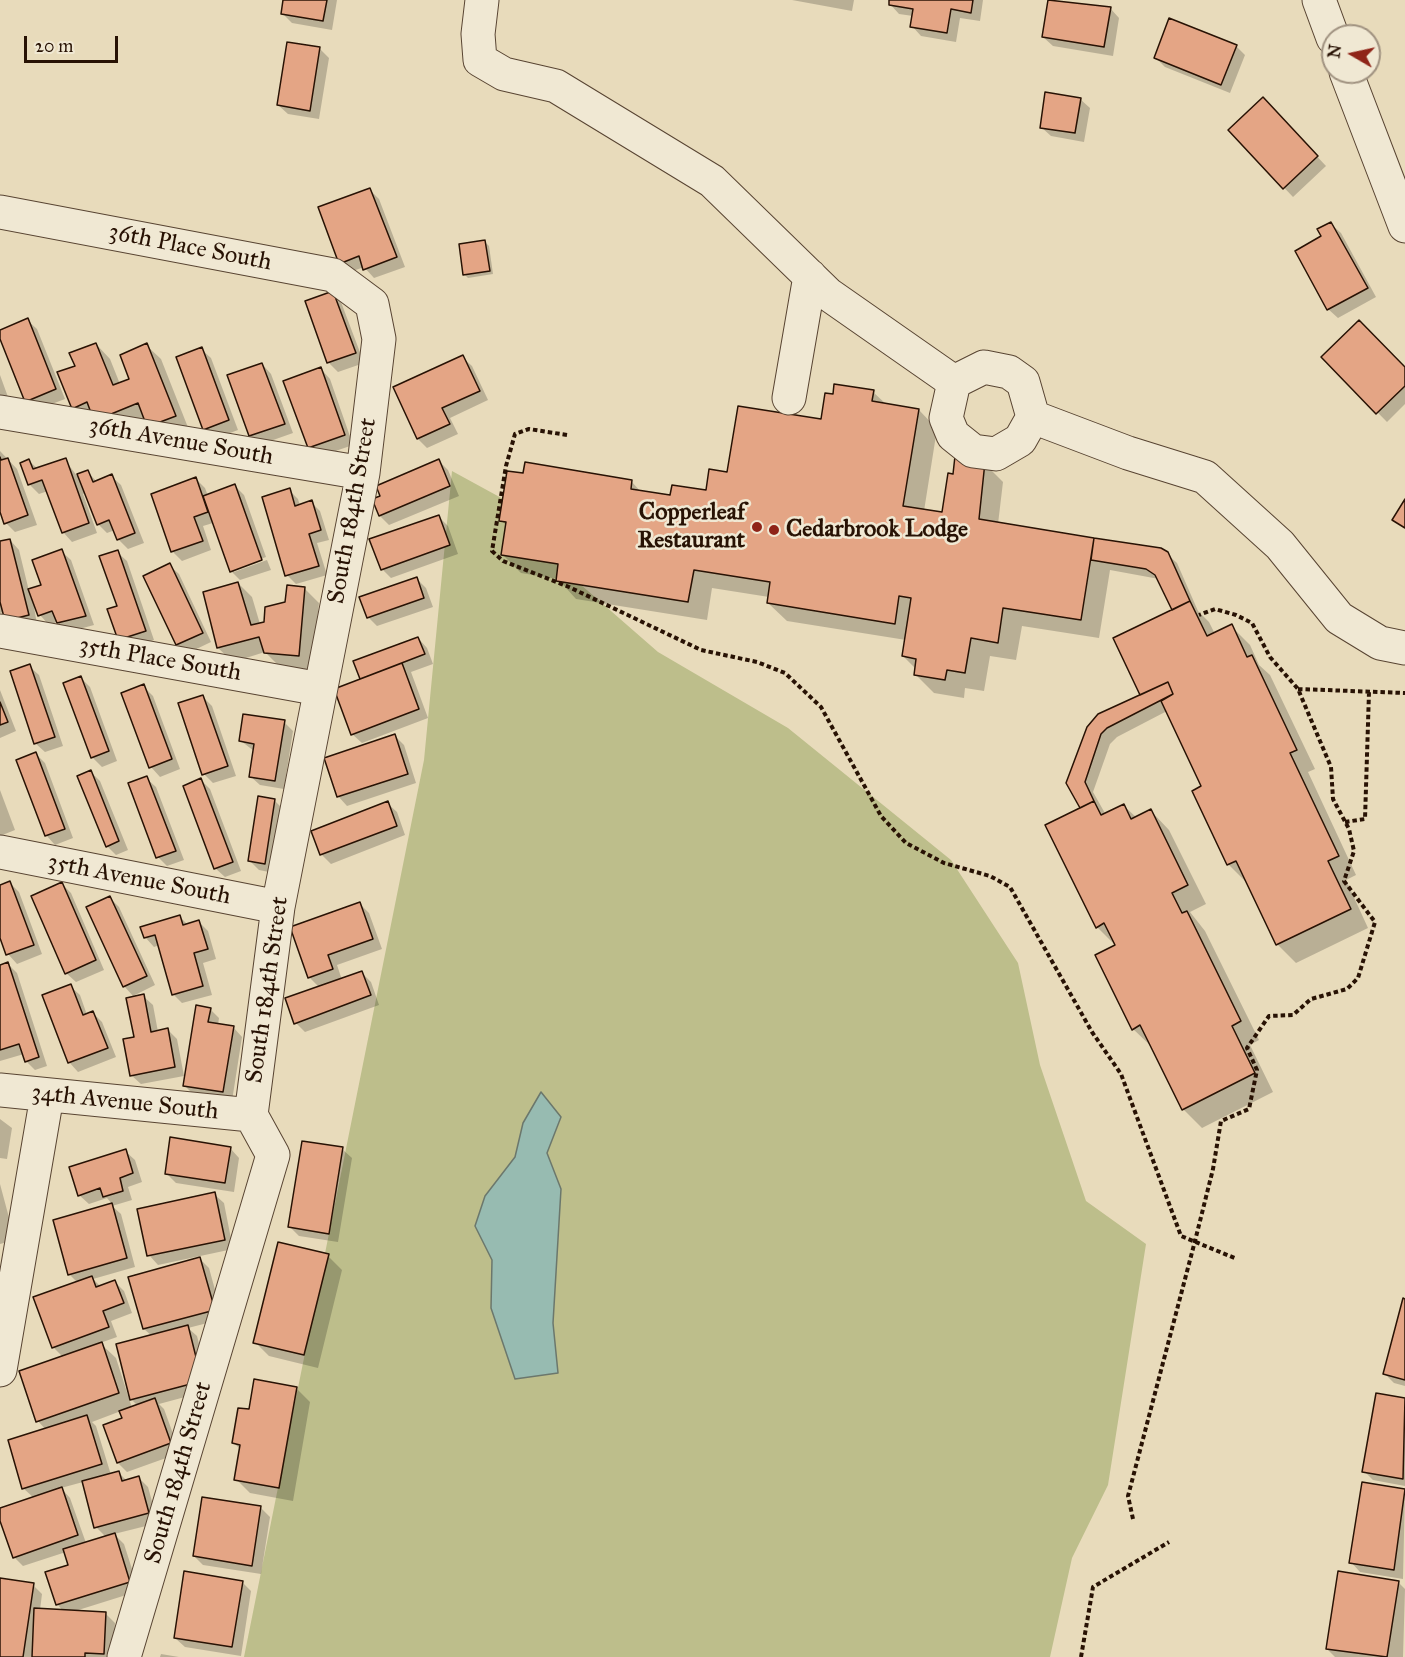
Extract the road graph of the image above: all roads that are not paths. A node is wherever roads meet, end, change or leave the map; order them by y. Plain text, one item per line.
1 (482, 0) edge
2 (1319, 0) edge
3 (1328, 24) edge
4 (1351, 84) edge
5 (0, 212) edge
6 (1405, 226) edge
7 (810, 276) junction
8 (372, 304) joint
9 (954, 382) junction
10 (789, 398) dead end
11 (0, 412) edge
12 (1033, 417) junction
13 (363, 472) junction
14 (0, 631) edge
15 (1405, 648) edge
16 (320, 689) junction
17 (0, 852) edge
18 (278, 907) junction
19 (0, 1090) edge
20 (47, 1096) junction
21 (251, 1115) junction
22 (0, 1370) edge
23 (124, 1657) edge

1 - 7 street
2 - 3 street
4 - 6 street
5 - 8 street, 36th Place South
7 - 9 street
7 - 10 street
8 - 13 street, South 184th Street
9 - 12 street
9 - 12 street
11 - 13 street, 36th Avenue South
12 - 15 street
13 - 16 street, South 184th Street
14 - 16 street, 35th Place South
16 - 18 street, South 184th Street
17 - 18 street, 35th Avenue South
18 - 21 street, South 184th Street
19 - 20 street, 34th Avenue South
20 - 21 street, 34th Avenue South
20 - 22 street
21 - 23 street, South 184th Street

